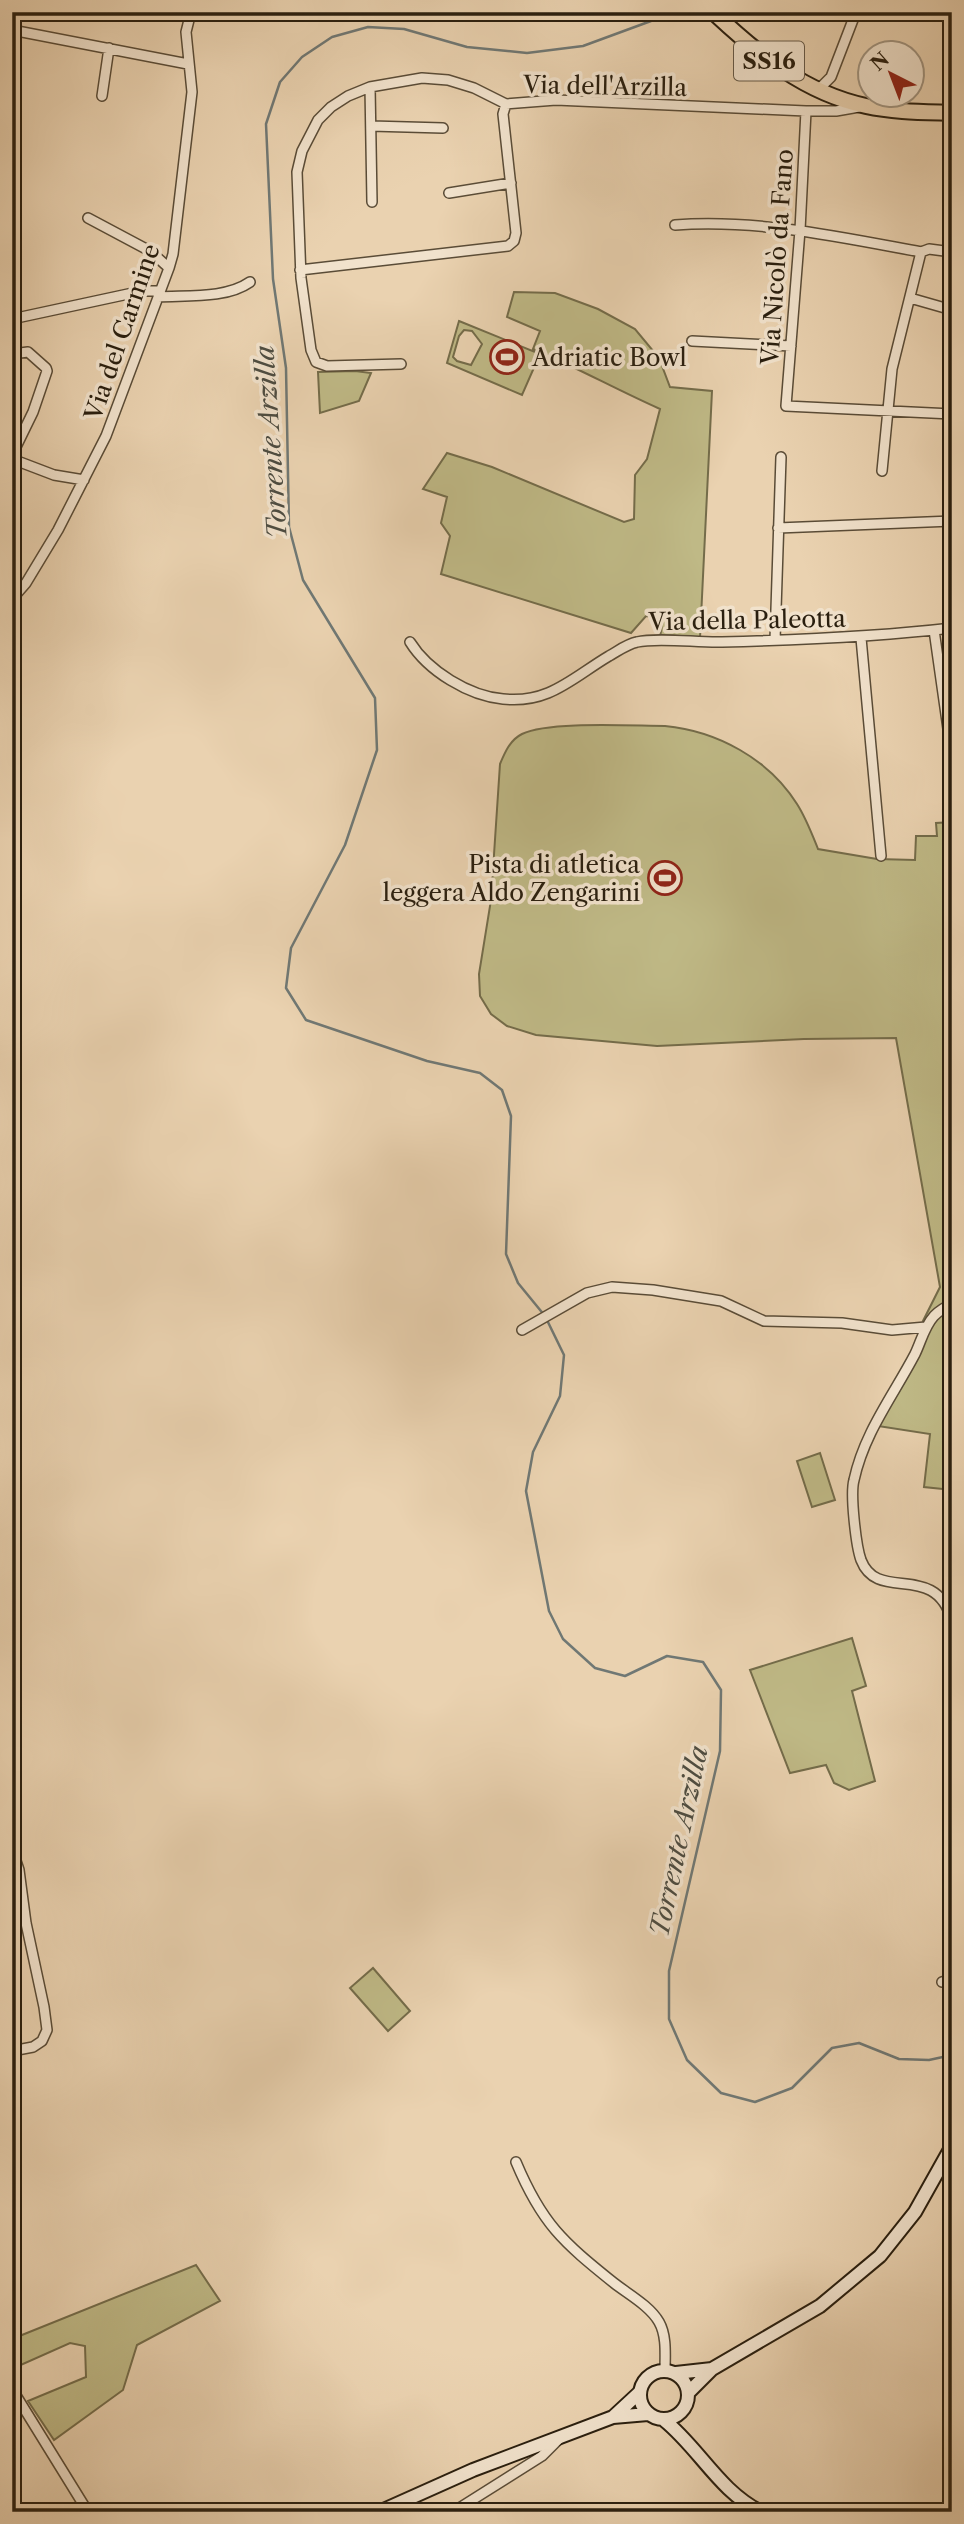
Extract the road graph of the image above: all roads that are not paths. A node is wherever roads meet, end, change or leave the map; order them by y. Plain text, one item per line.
1 (191, 12) edge
2 (713, 12) edge
3 (856, 12) edge
4 (12, 30) edge
5 (109, 48) junction
6 (188, 64) junction
7 (831, 77) junction
8 (370, 87) junction
9 (818, 90) junction
10 (103, 96) dead end
11 (835, 97) junction
12 (856, 103) edge
13 (506, 104) junction
14 (856, 107) edge
15 (885, 108) edge
16 (806, 111) junction
17 (952, 113) edge
18 (371, 126) junction
19 (443, 128) dead end
20 (511, 183) junction
21 (449, 193) dead end
22 (372, 202) dead end
23 (88, 218) dead end
24 (675, 225) dead end
25 (800, 230) junction
26 (149, 251) junction
27 (921, 252) junction
28 (952, 252) edge
29 (173, 254) junction
30 (169, 268) junction
31 (300, 270) junction
32 (250, 282) dead end
33 (159, 294) junction
34 (910, 298) junction
35 (952, 310) edge
36 (12, 319) edge
37 (692, 341) dead end
38 (791, 346) junction
39 (12, 354) edge
40 (401, 364) dead end
41 (888, 412) junction
42 (952, 414) edge
43 (12, 457) edge
44 (780, 457) dead end
45 (882, 471) dead end
46 (84, 480) junction
47 (952, 521) edge
48 (778, 528) junction
49 (12, 599) edge
50 (12, 610) edge
51 (952, 628) edge
52 (933, 631) junction
53 (861, 638) junction
54 (775, 640) junction
55 (410, 642) dead end
56 (952, 757) edge
57 (881, 856) dead end
58 (952, 1304) edge
59 (926, 1326) junction
60 (522, 1330) dead end
61 (952, 1620) edge
62 (12, 1849) edge
63 (12, 2051) edge
64 (952, 2147) edge
65 (516, 2162) dead end
66 (712, 2369) junction
67 (670, 2372) junction
68 (12, 2389) edge
69 (640, 2392) junction
70 (689, 2392) junction
71 (685, 2409) junction
72 (648, 2414) junction
73 (613, 2417) junction
74 (664, 2420) junction
75 (560, 2438) junction
76 (688, 2441) junction
77 (453, 2511) edge
78 (88, 2512) edge
79 (379, 2512) edge
80 (761, 2512) edge

1 - 6 street, Via del Carmine
2 - 9 main road, SS16
3 - 7 street
4 - 5 street
5 - 6 street
5 - 10 street
6 - 29 street, Via del Carmine
7 - 9 street
7 - 11 street
8 - 13 street, Via dell'Arzilla
8 - 18 street
8 - 31 street, Via dell'Arzilla
9 - 11 main road, SS16
11 - 12 main road, SS16
13 - 16 street, Via dell'Arzilla
13 - 20 street
14 - 16 street, Via dell'Arzilla
15 - 17 main road, SS16
16 - 25 street, Via Nicolò da Fano
18 - 19 street
18 - 22 street
20 - 21 street
20 - 31 street
23 - 26 street
24 - 25 street
25 - 27 street
25 - 38 street, Via Nicolò da Fano
26 - 29 street
26 - 30 street
27 - 28 street
27 - 34 street
29 - 30 street, Via del Carmine
30 - 33 street, Via del Carmine
31 - 40 street, Via dell'Arzilla
32 - 33 street
33 - 36 street
33 - 46 street, Via del Carmine
34 - 35 street
34 - 41 street
37 - 38 street
38 - 41 street, Via Nicolò da Fano
39 - 43 street
41 - 42 street
41 - 45 street
43 - 46 street
44 - 48 street
46 - 49 street, Via del Carmine
47 - 48 street
48 - 54 street
49 - 50 street
51 - 52 street, Via della Paleotta
52 - 53 street, Via della Paleotta
52 - 56 street
53 - 54 street, Via della Paleotta
53 - 57 street
54 - 55 street, Via della Paleotta
58 - 59 street
59 - 60 street
59 - 61 street
62 - 63 street
64 - 66 main road
65 - 67 street
66 - 67 main road
66 - 70 main road
67 - 69 main road
67 - 70 main road
68 - 78 street
69 - 72 main road
69 - 73 main road
70 - 71 main road
71 - 74 main road
71 - 76 main road
72 - 73 main road
72 - 74 main road
73 - 75 main road
74 - 76 main road
75 - 77 street
75 - 79 main road
76 - 80 main road

